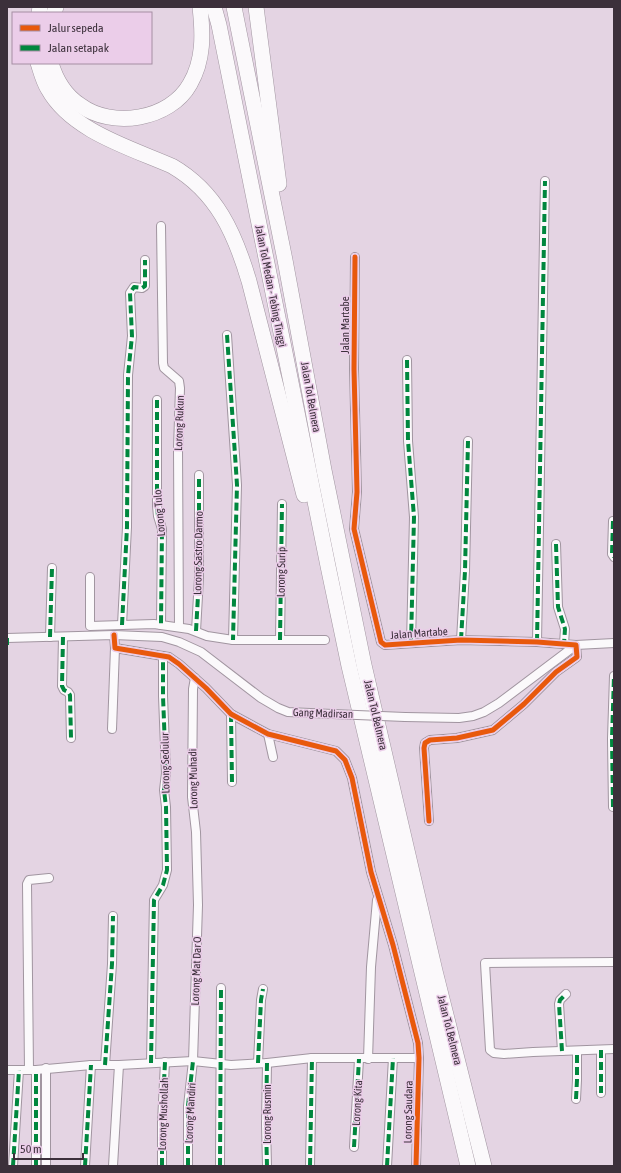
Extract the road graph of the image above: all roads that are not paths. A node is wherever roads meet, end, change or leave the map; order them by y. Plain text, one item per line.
1 (200, 7) edge
2 (214, 7) edge
3 (234, 7) edge
4 (256, 7) edge
5 (38, 64) edge
6 (52, 64) edge
7 (545, 181) dead end
8 (161, 226) dead end
9 (355, 257) dead end
10 (145, 260) dead end
11 (286, 260) junction
12 (227, 335) dead end
13 (407, 360) dead end
14 (157, 400) dead end
15 (468, 441) dead end
16 (199, 475) dead end
17 (282, 504) dead end
18 (613, 521) dead end
19 (556, 544) dead end
20 (614, 557) edge
21 (328, 566) junction
22 (52, 568) dead end
23 (90, 577) dead end
24 (122, 625) junction
25 (161, 625) junction
26 (90, 626) junction
27 (179, 627) junction
28 (196, 631) junction
29 (114, 635) junction
30 (90, 636) junction
31 (50, 637) junction
32 (63, 637) junction
33 (7, 638) edge
34 (233, 640) junction
35 (280, 640) junction
36 (325, 640) dead end
37 (461, 640) junction
38 (536, 642) junction
39 (411, 643) junction
40 (614, 643) edge
41 (7, 644) edge
42 (564, 644) junction
43 (576, 645) junction
44 (115, 648) junction
45 (163, 656) junction
46 (614, 676) edge
47 (195, 678) junction
48 (231, 714) junction
49 (112, 729) dead end
50 (268, 734) junction
51 (72, 738) dead end
52 (273, 757) dead end
53 (232, 782) dead end
54 (613, 807) edge
55 (429, 821) dead end
56 (49, 878) dead end
57 (198, 880) joint
58 (377, 895) junction
59 (113, 916) dead end
60 (614, 962) edge
61 (221, 988) dead end
62 (263, 989) dead end
63 (566, 994) dead end
64 (601, 1050) junction
65 (614, 1050) edge
66 (562, 1051) junction
67 (577, 1051) junction
68 (312, 1058) junction
69 (368, 1058) junction
70 (393, 1058) junction
71 (419, 1058) junction
72 (359, 1059) junction
73 (193, 1061) junction
74 (165, 1062) junction
75 (258, 1062) junction
76 (267, 1063) junction
77 (151, 1064) junction
78 (220, 1064) junction
79 (91, 1065) junction
80 (105, 1065) junction
81 (119, 1065) junction
82 (46, 1068) junction
83 (7, 1070) edge
84 (19, 1070) junction
85 (33, 1070) junction
86 (601, 1093) dead end
87 (576, 1099) dead end
88 (354, 1146) dead end
89 (13, 1166) edge
90 (36, 1166) edge
91 (46, 1166) edge
92 (85, 1166) edge
93 (113, 1166) edge
94 (162, 1166) edge
95 (188, 1166) edge
96 (220, 1166) edge
97 (267, 1166) edge
98 (310, 1166) edge
99 (387, 1166) edge
100 (416, 1166) edge
101 (468, 1166) edge
102 (484, 1166) edge

1 - 6 highway
2 - 21 highway, Jalan Tol Medan - Tebing Tinggi
3 - 11 highway, Jalan Tol Medan - Tebing Tinggi
4 - 11 highway
5 - 21 highway
7 - 38 street
8 - 27 street, Lorong Rukun
9 - 39 street, Jalan Martabe
10 - 24 street
11 - 102 highway, Jalan Tol Belmera
12 - 34 street
13 - 39 street
14 - 25 street, Lorong Tulo
15 - 37 street
16 - 28 street, Lorong Sastro Darmo
17 - 35 street, Lorong Surip
18 - 20 street
19 - 42 street
21 - 101 highway, Jalan Tol Belmera
22 - 31 street
23 - 26 street
24 - 25 street
24 - 26 street
25 - 27 street
26 - 30 street
27 - 28 street
28 - 34 street
29 - 30 street, Gang Madirsan
29 - 43 street, Gang Madirsan, bridge
29 - 44 street
30 - 32 street, Gang Madirsan
31 - 32 street, Gang Madirsan
31 - 33 street, Gang Madirsan
32 - 51 street
33 - 41 street
34 - 35 street
35 - 36 street
37 - 38 street, Jalan Martabe
37 - 39 street, Jalan Martabe
38 - 42 street, Jalan Martabe
40 - 43 street
42 - 43 street, Jalan Martabe
43 - 55 street
44 - 45 street
44 - 49 street
45 - 47 street
45 - 77 street, Lorong Sedulur
46 - 54 street
47 - 48 street
47 - 57 street, Lorong Muhadi
48 - 50 street
48 - 53 street
50 - 52 street
50 - 58 street
56 - 85 street
57 - 73 street, Lorong Mat Dar O
58 - 69 street
58 - 71 street, Lorong Saudara
59 - 80 street
60 - 66 street
61 - 78 street
62 - 75 street
63 - 66 street
64 - 65 street
64 - 67 street
64 - 86 street
66 - 67 street
67 - 87 street
68 - 72 street
68 - 76 street
68 - 98 street
69 - 70 street
69 - 72 street
70 - 71 street
70 - 99 street
71 - 100 street, Lorong Saudara
72 - 88 street, Lorong Kita
73 - 74 street
73 - 78 street
73 - 95 street, Lorong Mandiri
74 - 77 street
74 - 94 street, Lorong Mushollah
75 - 76 street
75 - 78 street
76 - 97 street, Lorong Rusmin
77 - 81 street
78 - 96 street
79 - 80 street
79 - 82 street
79 - 92 street
80 - 81 street
81 - 93 street
82 - 85 street
82 - 91 street
83 - 84 street
84 - 85 street
84 - 89 street
85 - 90 street

